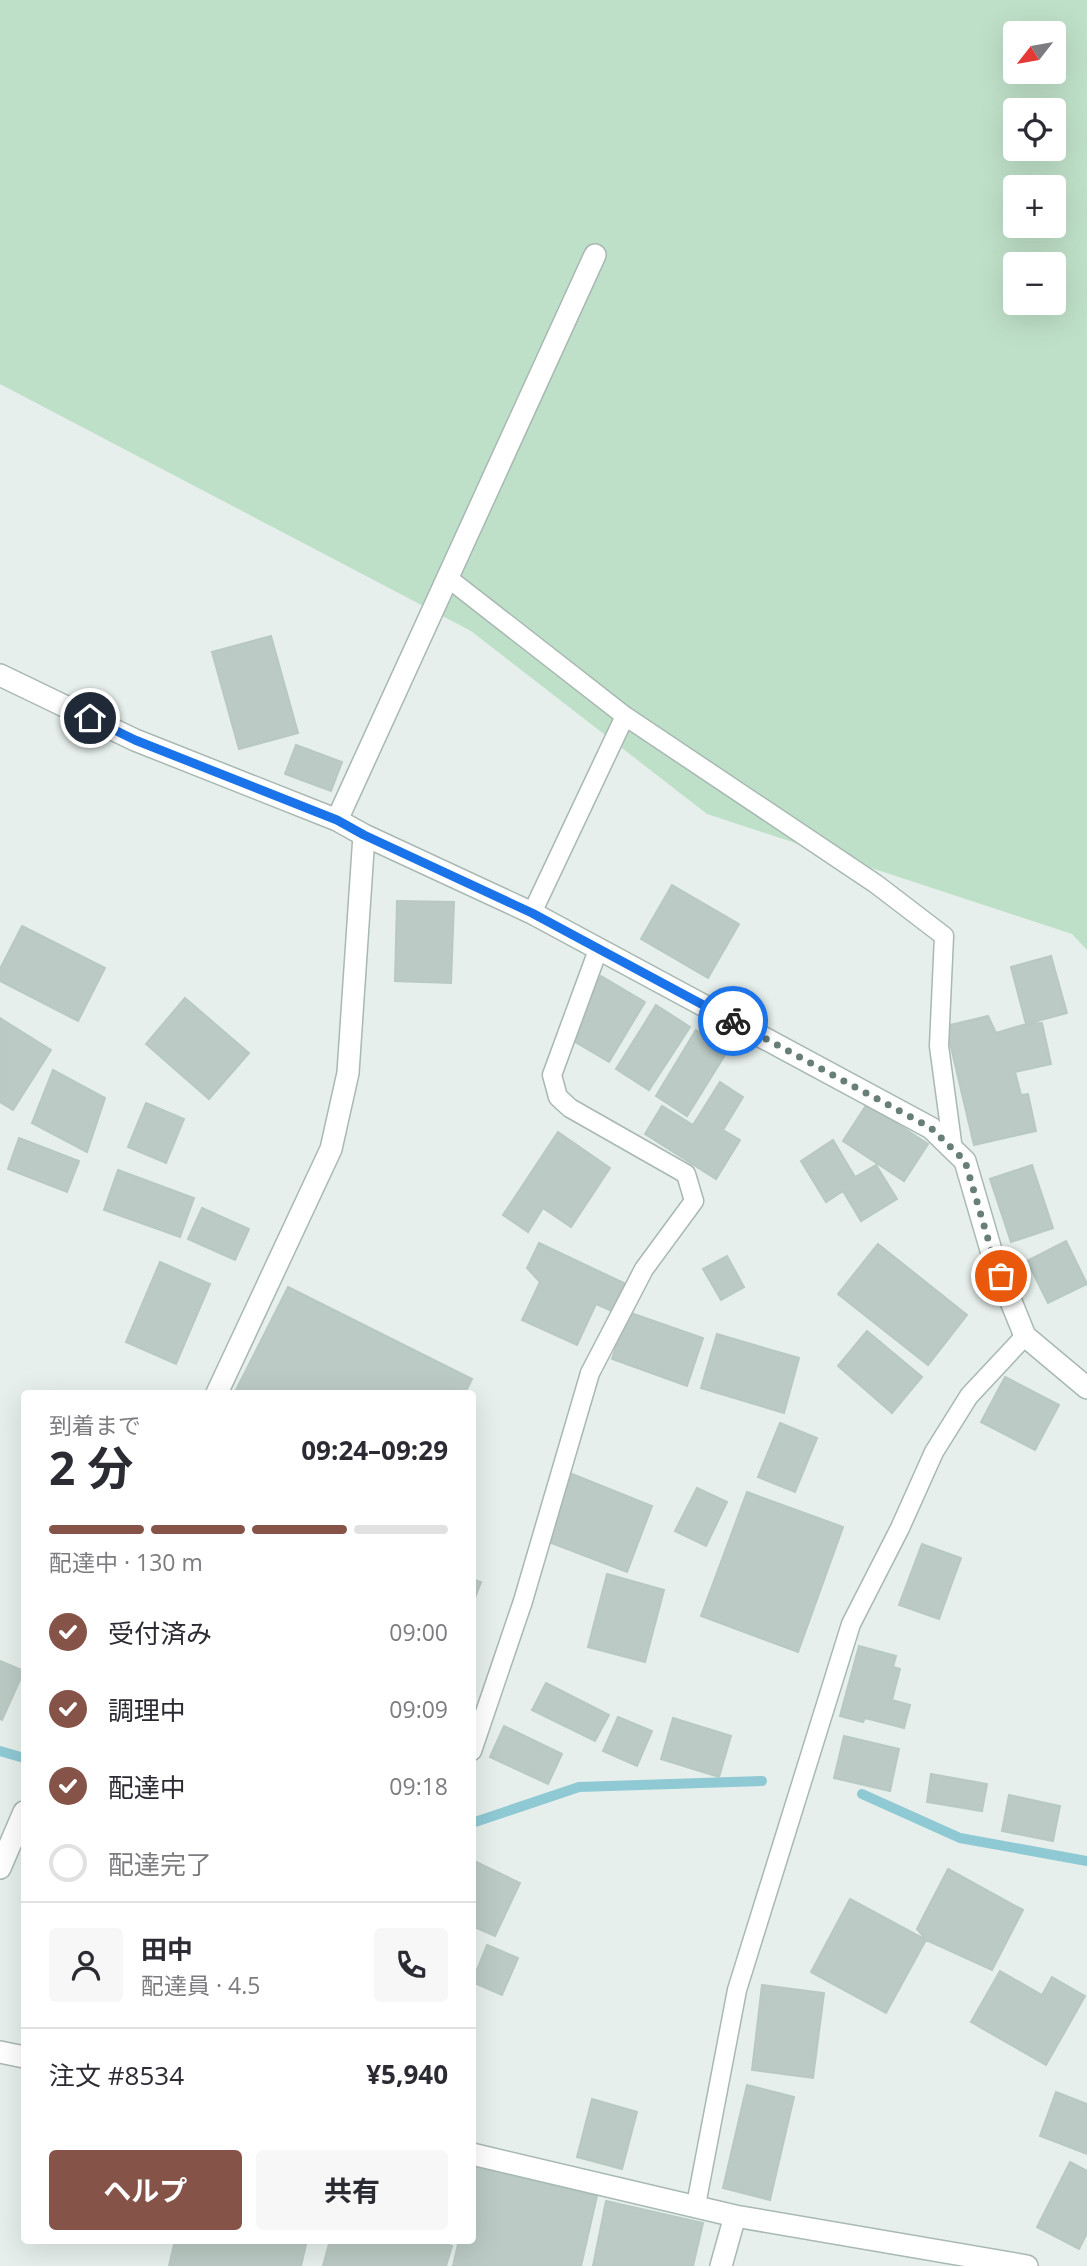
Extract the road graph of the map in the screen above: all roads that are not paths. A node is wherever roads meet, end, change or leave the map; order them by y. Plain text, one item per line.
1 (595, 255) dead end
2 (448, 578) junction
3 (0, 675) edge
4 (625, 716) junction
5 (337, 820) junction
6 (364, 835) junction
7 (532, 913) junction
8 (598, 950) junction
9 (953, 1150) junction
10 (1025, 1336) junction
11 (1087, 1388) edge
12 (218, 1390) edge
13 (476, 1739) edge
14 (21, 1819) edge
15 (0, 1868) edge
16 (0, 2052) edge
17 (21, 2056) edge
18 (476, 2155) edge
19 (696, 2205) junction
20 (736, 2216) junction
21 (721, 2266) edge
22 (1027, 2266) edge

1 - 2 street
2 - 4 lane
2 - 5 street
3 - 5 street
4 - 7 lane
4 - 9 lane
5 - 6 street
6 - 7 street
6 - 12 street
7 - 8 street
8 - 9 street
8 - 13 lane
9 - 10 street
10 - 11 street
10 - 19 lane
14 - 15 street
16 - 17 street
18 - 19 street
19 - 20 street
20 - 21 street
20 - 22 street

